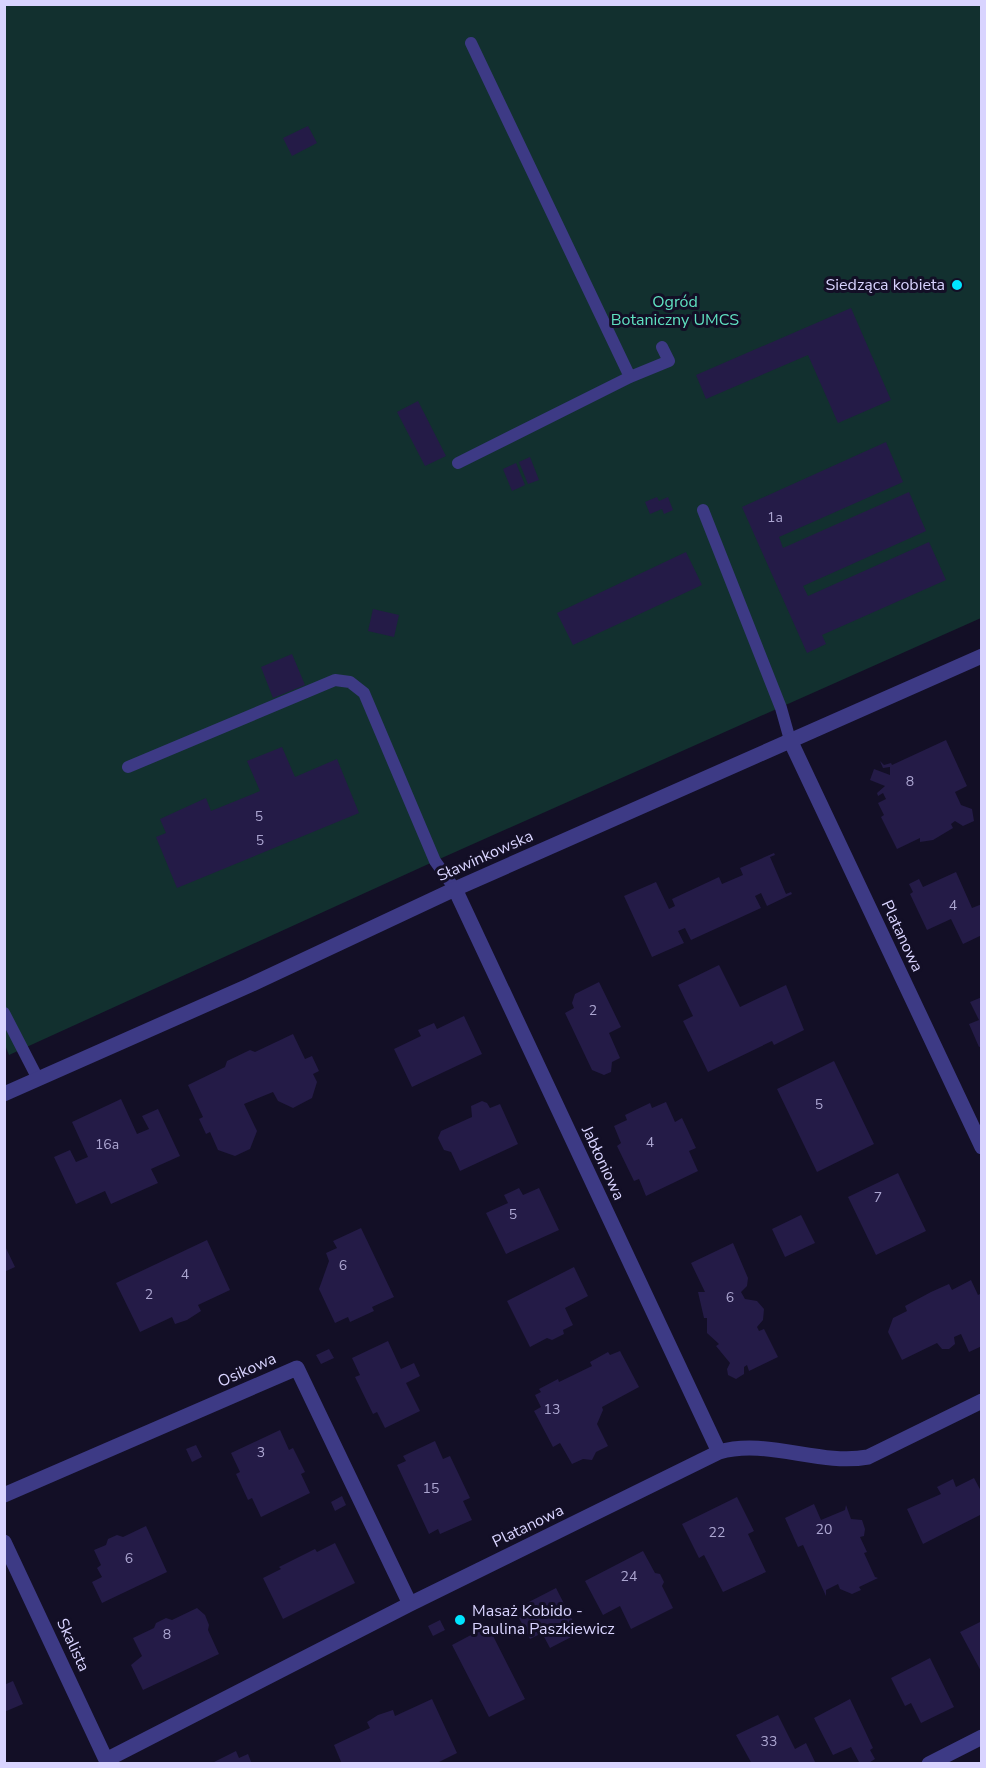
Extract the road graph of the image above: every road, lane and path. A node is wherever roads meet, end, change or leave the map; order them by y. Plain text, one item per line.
1 (471, 43) dead end
2 (662, 347) dead end
3 (630, 377) junction
4 (458, 463) dead end
5 (703, 510) dead end
6 (981, 656) edge
7 (790, 740) junction
8 (128, 768) dead end
9 (455, 889) junction
10 (4, 1013) edge
11 (38, 1079) junction
12 (4, 1094) edge
13 (981, 1147) edge
14 (981, 1401) edge
15 (719, 1452) junction
16 (4, 1495) edge
17 (4, 1542) edge
18 (410, 1604) junction
19 (981, 1737) edge
20 (107, 1762) edge
21 (929, 1764) edge

1 - 3 lane
2 - 3 lane
3 - 4 lane
5 - 7 lane
6 - 7 street, Sławinkowska
7 - 9 street, Sławinkowska
7 - 13 street, Platanowa
8 - 9 lane
9 - 11 street, Sławinkowska
9 - 15 street, Jabłoniowa
10 - 11 lane
11 - 12 street, Sławinkowska
14 - 15 street, Platanowa
15 - 18 street, Platanowa
16 - 18 street, Osikowa
17 - 20 street, Skalista
18 - 20 street, Platanowa
19 - 21 street

